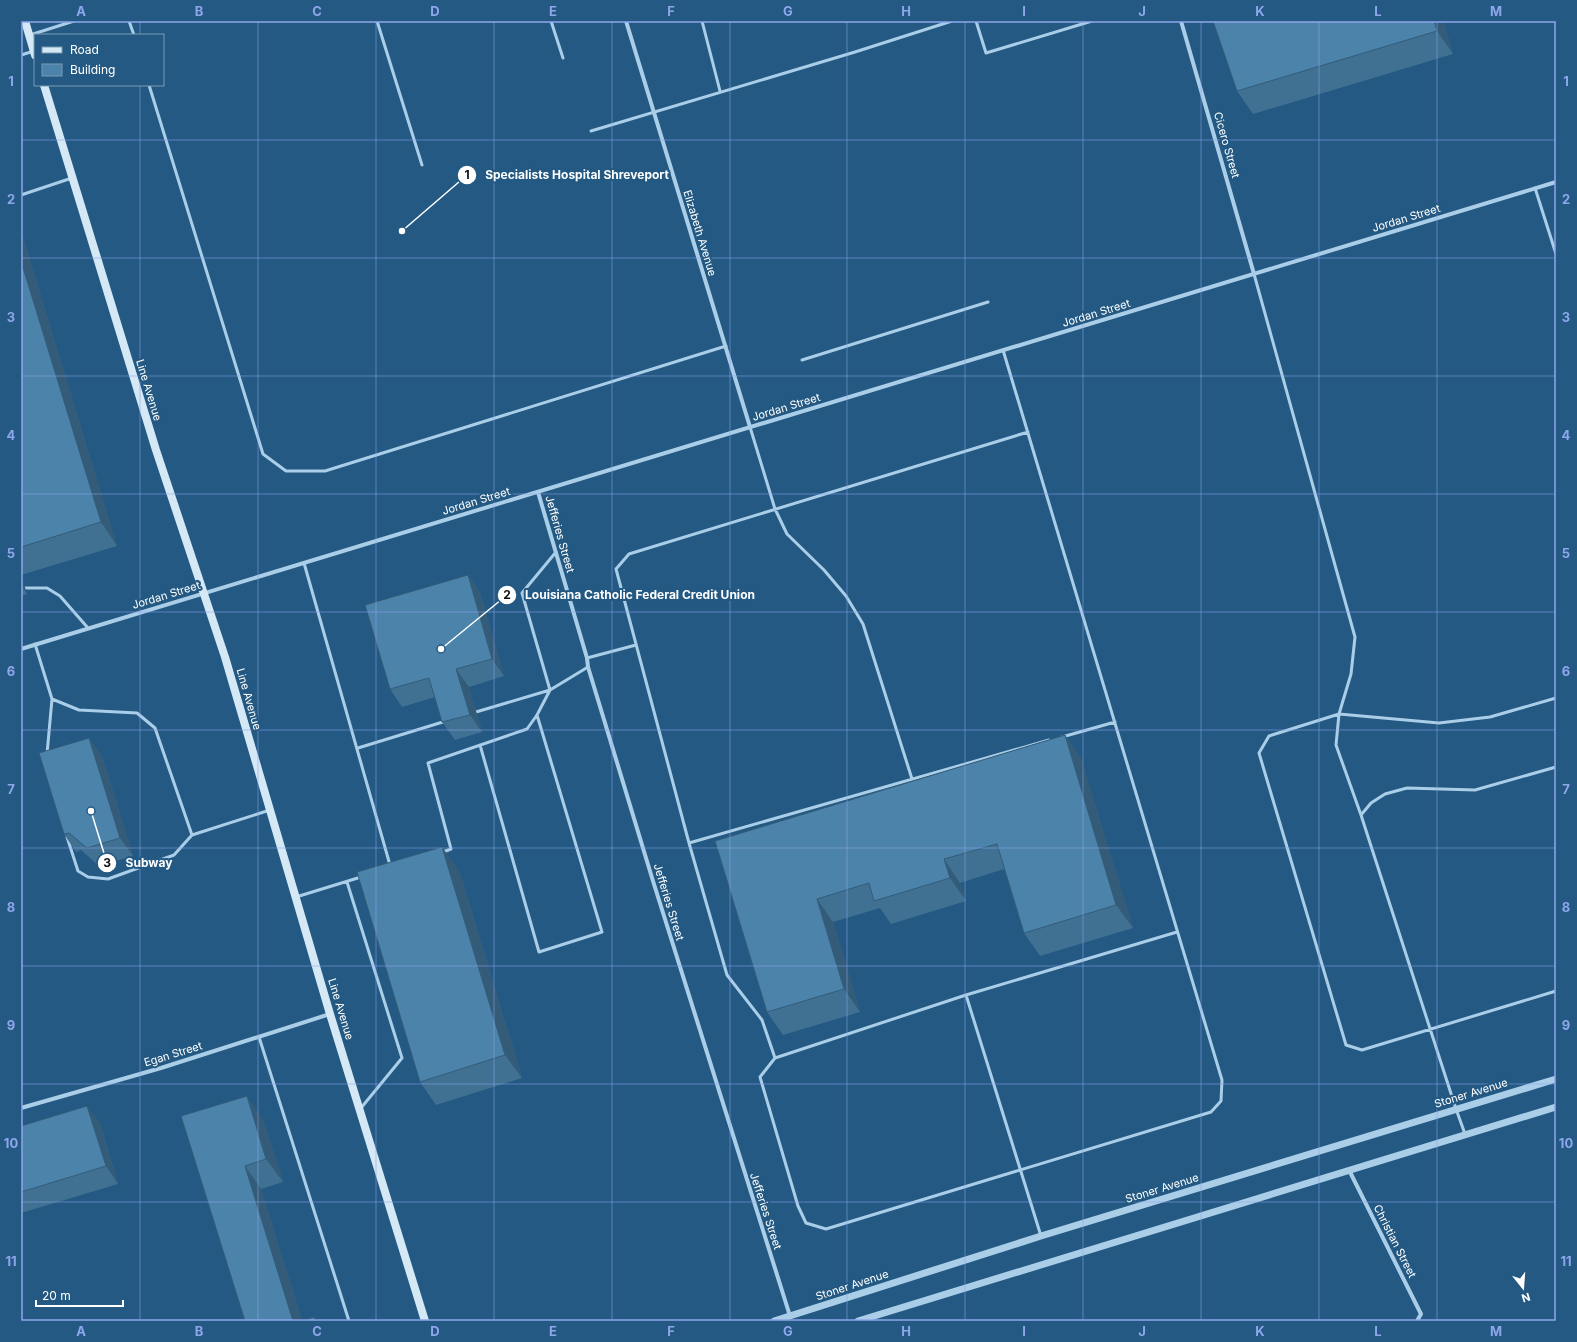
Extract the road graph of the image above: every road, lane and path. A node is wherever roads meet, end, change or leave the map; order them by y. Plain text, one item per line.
1 (25, 21) edge
2 (74, 21) edge
3 (129, 21) edge
4 (377, 21) edge
5 (552, 21) edge
6 (626, 21) edge
7 (702, 21) edge
8 (934, 21) edge
9 (952, 21) edge
10 (976, 21) edge
11 (1092, 21) edge
12 (1181, 21) edge
13 (936, 26) junction
14 (134, 34) edge
15 (29, 35) junction
16 (34, 53) edge
17 (21, 55) edge
18 (563, 58) dead end
19 (44, 86) edge
20 (149, 86) edge
21 (720, 91) junction
22 (654, 112) junction
23 (591, 130) dead end
24 (422, 165) dead end
25 (73, 178) junction
26 (1556, 182) edge
27 (1535, 188) junction
28 (21, 195) edge
29 (1556, 254) edge
30 (1254, 274) junction
31 (988, 302) dead end
32 (726, 346) junction
33 (1003, 350) junction
34 (802, 360) dead end
35 (750, 427) junction
36 (1028, 432) junction
37 (538, 492) junction
38 (775, 509) junction
39 (556, 552) junction
40 (304, 563) junction
41 (25, 588) dead end
42 (204, 593) junction
43 (88, 628) junction
44 (35, 644) junction
45 (636, 645) junction
46 (21, 649) edge
47 (587, 658) junction
48 (588, 667) junction
49 (550, 690) junction
50 (52, 698) junction
51 (1556, 698) edge
52 (476, 712) dead end
53 (1339, 714) junction
54 (537, 715) junction
55 (449, 720) edge
56 (1114, 722) junction
57 (480, 745) junction
58 (358, 748) junction
59 (47, 759) edge
60 (1556, 767) edge
61 (912, 779) junction
62 (270, 810) junction
63 (1361, 815) junction
64 (64, 830) edge
65 (192, 835) junction
66 (689, 843) junction
67 (436, 854) edge
68 (391, 869) edge
69 (369, 875) edge
70 (346, 882) junction
71 (296, 897) junction
72 (1177, 932) junction
73 (1556, 992) edge
74 (966, 995) junction
75 (330, 1014) junction
76 (1430, 1030) junction
77 (258, 1037) junction
78 (775, 1058) junction
79 (1556, 1079) edge
80 (1556, 1107) edge
81 (21, 1108) edge
82 (1456, 1109) junction
83 (360, 1110) junction
84 (1466, 1134) junction
85 (1019, 1170) junction
86 (1349, 1170) junction
87 (1041, 1236) junction
88 (790, 1316) junction
89 (349, 1321) edge
90 (425, 1321) edge
91 (774, 1321) edge
92 (858, 1321) edge
93 (1417, 1321) edge

1 - 15 main road
2 - 15 lane
3 - 14 lane
4 - 24 lane
5 - 18 lane
6 - 22 street, Elizabeth Avenue
7 - 21 lane
8 - 13 lane
9 - 13 lane
10 - 11 lane
12 - 30 street, Cicero Street
13 - 21 lane
15 - 16 main road
16 - 17 lane
19 - 25 main road, Line Avenue
20 - 32 lane
21 - 22 lane
22 - 23 lane
22 - 32 street, Elizabeth Avenue
25 - 28 lane
25 - 42 main road, Line Avenue
26 - 27 street, Jordan Street
27 - 29 lane
27 - 30 street, Jordan Street
30 - 33 street, Jordan Street
30 - 53 lane
31 - 34 lane
32 - 35 street, Elizabeth Avenue
33 - 35 street, Jordan Street
33 - 36 lane
35 - 37 street, Jordan Street
35 - 38 lane
36 - 38 lane
36 - 56 lane
37 - 39 street, Jefferies Street
37 - 40 street, Jordan Street
38 - 45 lane
38 - 61 lane
39 - 47 street, Jefferies Street
39 - 49 lane
40 - 42 street, Jordan Street
40 - 58 lane
41 - 43 lane
42 - 43 street, Jordan Street
42 - 62 main road, Line Avenue
43 - 44 street, Jordan Street
44 - 46 street, Jordan Street
44 - 50 lane
45 - 47 lane
45 - 66 lane
47 - 48 street, Jefferies Street
48 - 49 lane
48 - 88 street, Jefferies Street
49 - 52 lane
49 - 54 lane
50 - 59 lane
50 - 65 lane
51 - 53 lane
53 - 63 lane
53 - 76 lane
54 - 57 lane
54 - 57 lane
55 - 58 lane
56 - 61 lane
56 - 72 lane
57 - 67 lane
58 - 68 lane
60 - 63 lane
61 - 66 lane
62 - 65 lane
62 - 71 main road, Line Avenue
63 - 76 lane
64 - 65 lane
66 - 78 lane
69 - 70 lane
70 - 71 lane
70 - 83 lane
71 - 75 main road, Line Avenue
72 - 74 lane
72 - 85 lane
73 - 76 lane
74 - 78 lane
74 - 85 lane
75 - 77 street, Egan Street
75 - 83 main road, Line Avenue
76 - 82 lane
77 - 81 street, Egan Street
77 - 89 lane
78 - 85 lane
79 - 82 street, Stoner Avenue
80 - 84 street
82 - 84 lane
82 - 87 street, Stoner Avenue
83 - 90 main road, Line Avenue
84 - 86 street
85 - 87 lane
86 - 92 street
86 - 93 street, Christian Street
87 - 88 street, Stoner Avenue
88 - 91 street, Stoner Avenue

